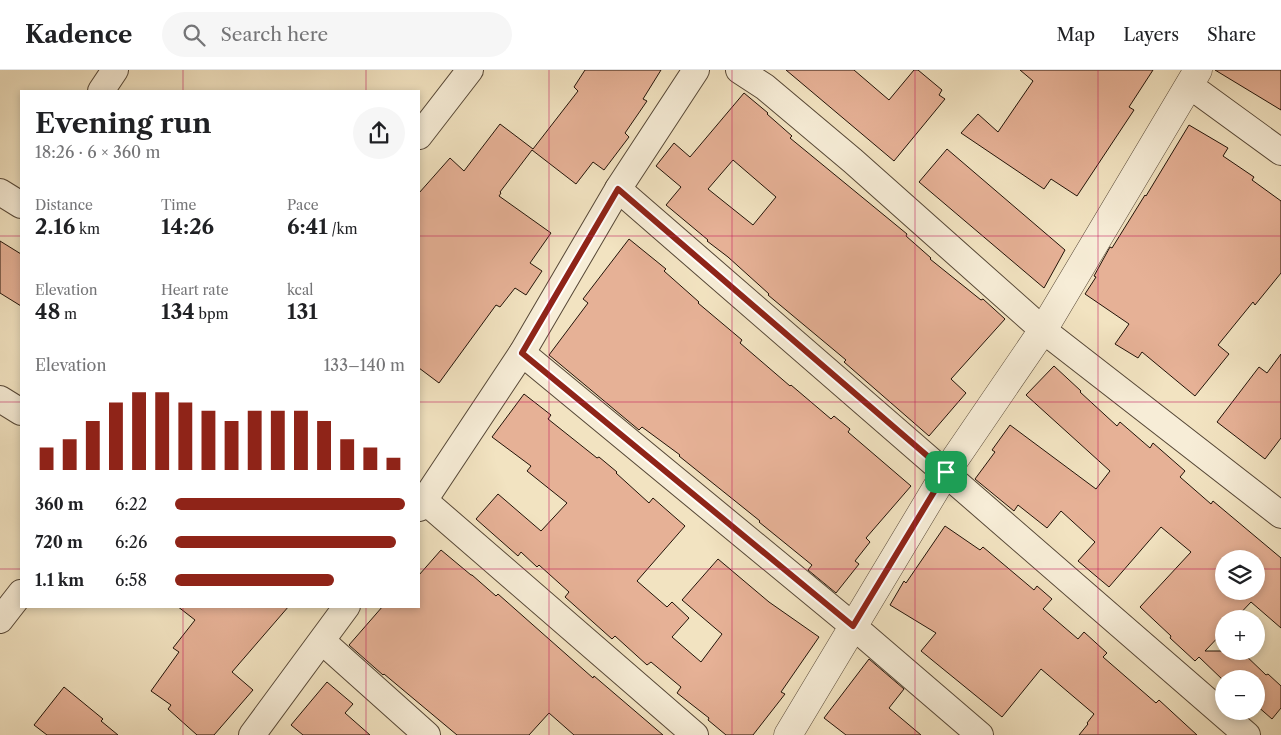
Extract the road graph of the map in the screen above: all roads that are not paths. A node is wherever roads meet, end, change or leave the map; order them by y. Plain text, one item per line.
1 (115, 70) edge
2 (470, 70) edge
3 (696, 70) edge
4 (739, 70) edge
5 (1194, 78) edge
6 (101, 90) edge
7 (420, 135) edge
8 (1281, 152) edge
9 (618, 189) junction
10 (0, 192) edge
11 (20, 204) edge
12 (1043, 330) junction
13 (522, 353) junction
14 (0, 399) edge
15 (20, 411) edge
16 (946, 472) junction
17 (421, 501) edge
18 (1281, 515) edge
19 (346, 608) edge
20 (853, 626) junction
21 (322, 641) junction
22 (252, 735) edge
23 (427, 735) edge
24 (695, 735) edge
25 (788, 735) edge
26 (980, 735) edge
27 (1247, 735) edge

1 - 6 street
2 - 7 street
3 - 9 street
4 - 12 street
5 - 8 street
5 - 12 street
9 - 13 street
9 - 16 street
10 - 11 street
12 - 16 street
12 - 18 street
13 - 17 street
13 - 20 street
14 - 15 street
16 - 20 street
16 - 27 street
17 - 24 street
19 - 21 street
20 - 25 street
20 - 26 street
21 - 22 street
21 - 23 street

